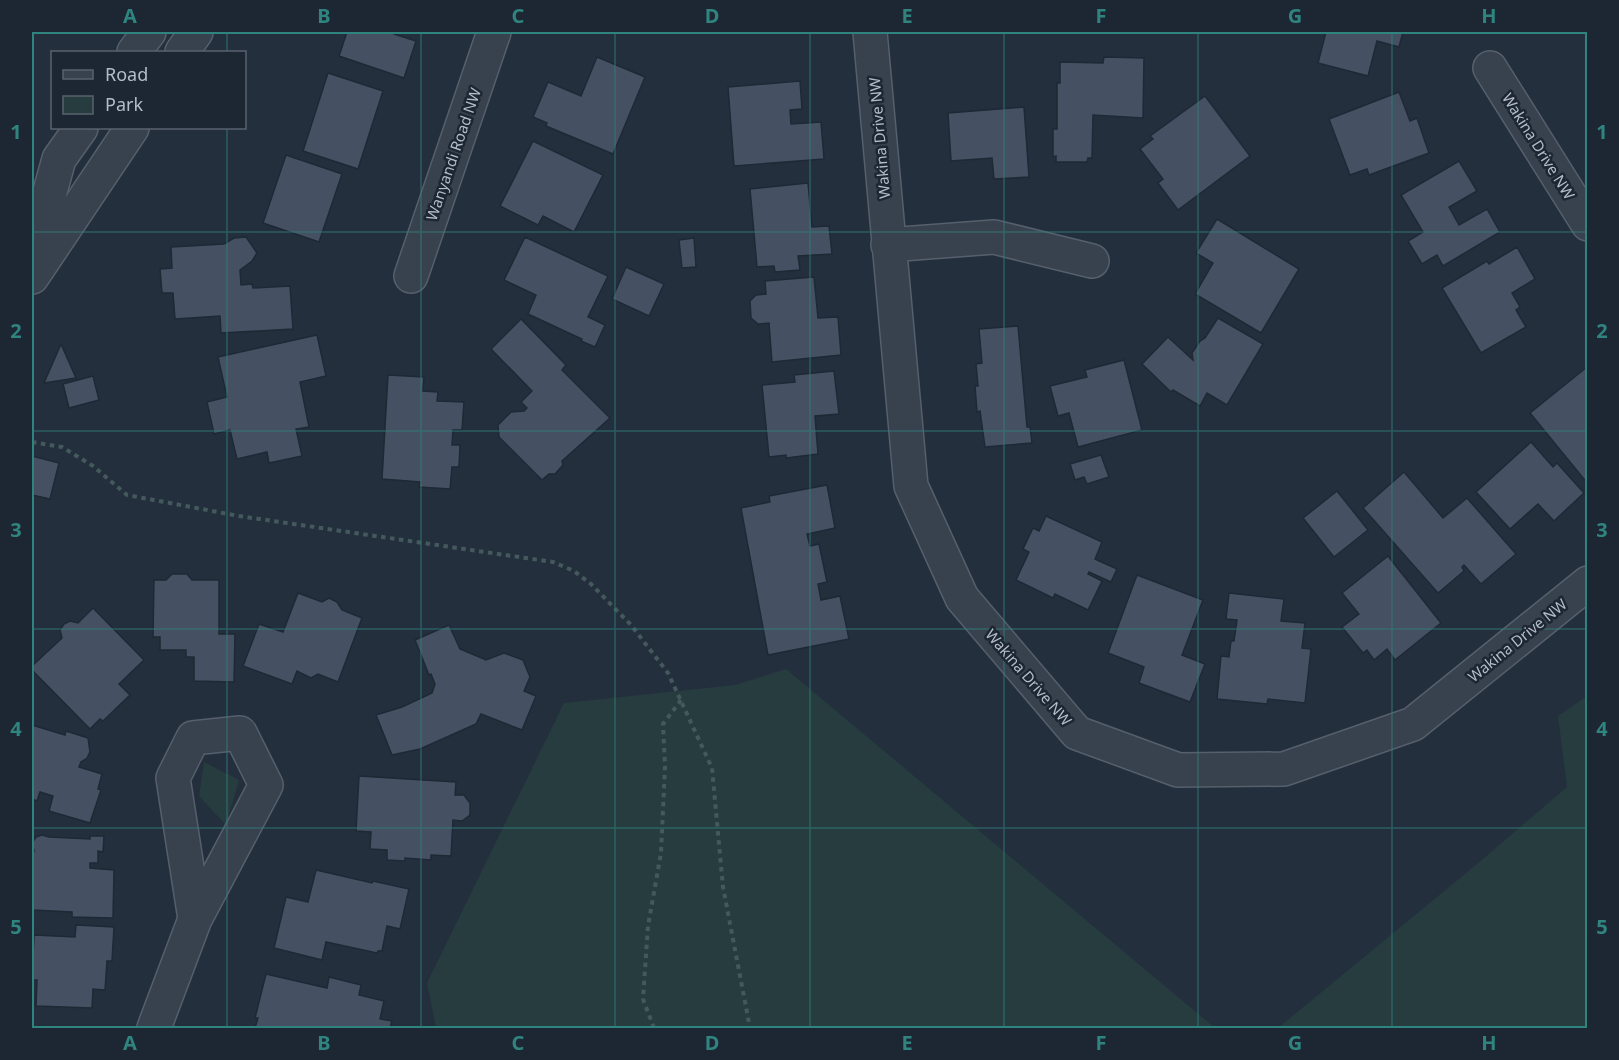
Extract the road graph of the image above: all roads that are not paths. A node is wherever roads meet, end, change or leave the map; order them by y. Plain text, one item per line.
1 (149, 32) edge
2 (196, 32) edge
3 (494, 32) edge
4 (870, 32) edge
5 (135, 51) edge
6 (183, 51) edge
7 (1491, 68) dead end
8 (80, 129) edge
9 (131, 129) edge
10 (1587, 224) edge
11 (888, 245) junction
12 (32, 257) edge
13 (1092, 261) dead end
14 (411, 276) dead end
15 (32, 277) edge
16 (1587, 583) edge
17 (195, 920) junction
18 (154, 1029) edge

1 - 5 street
2 - 6 street
3 - 14 street, Wanyandi Road NW
4 - 11 street, Wakina Drive NW
7 - 10 street, Wakina Drive NW
8 - 12 street
9 - 15 street
11 - 13 street
11 - 16 street, Wakina Drive NW
17 - 17 street
17 - 18 street

